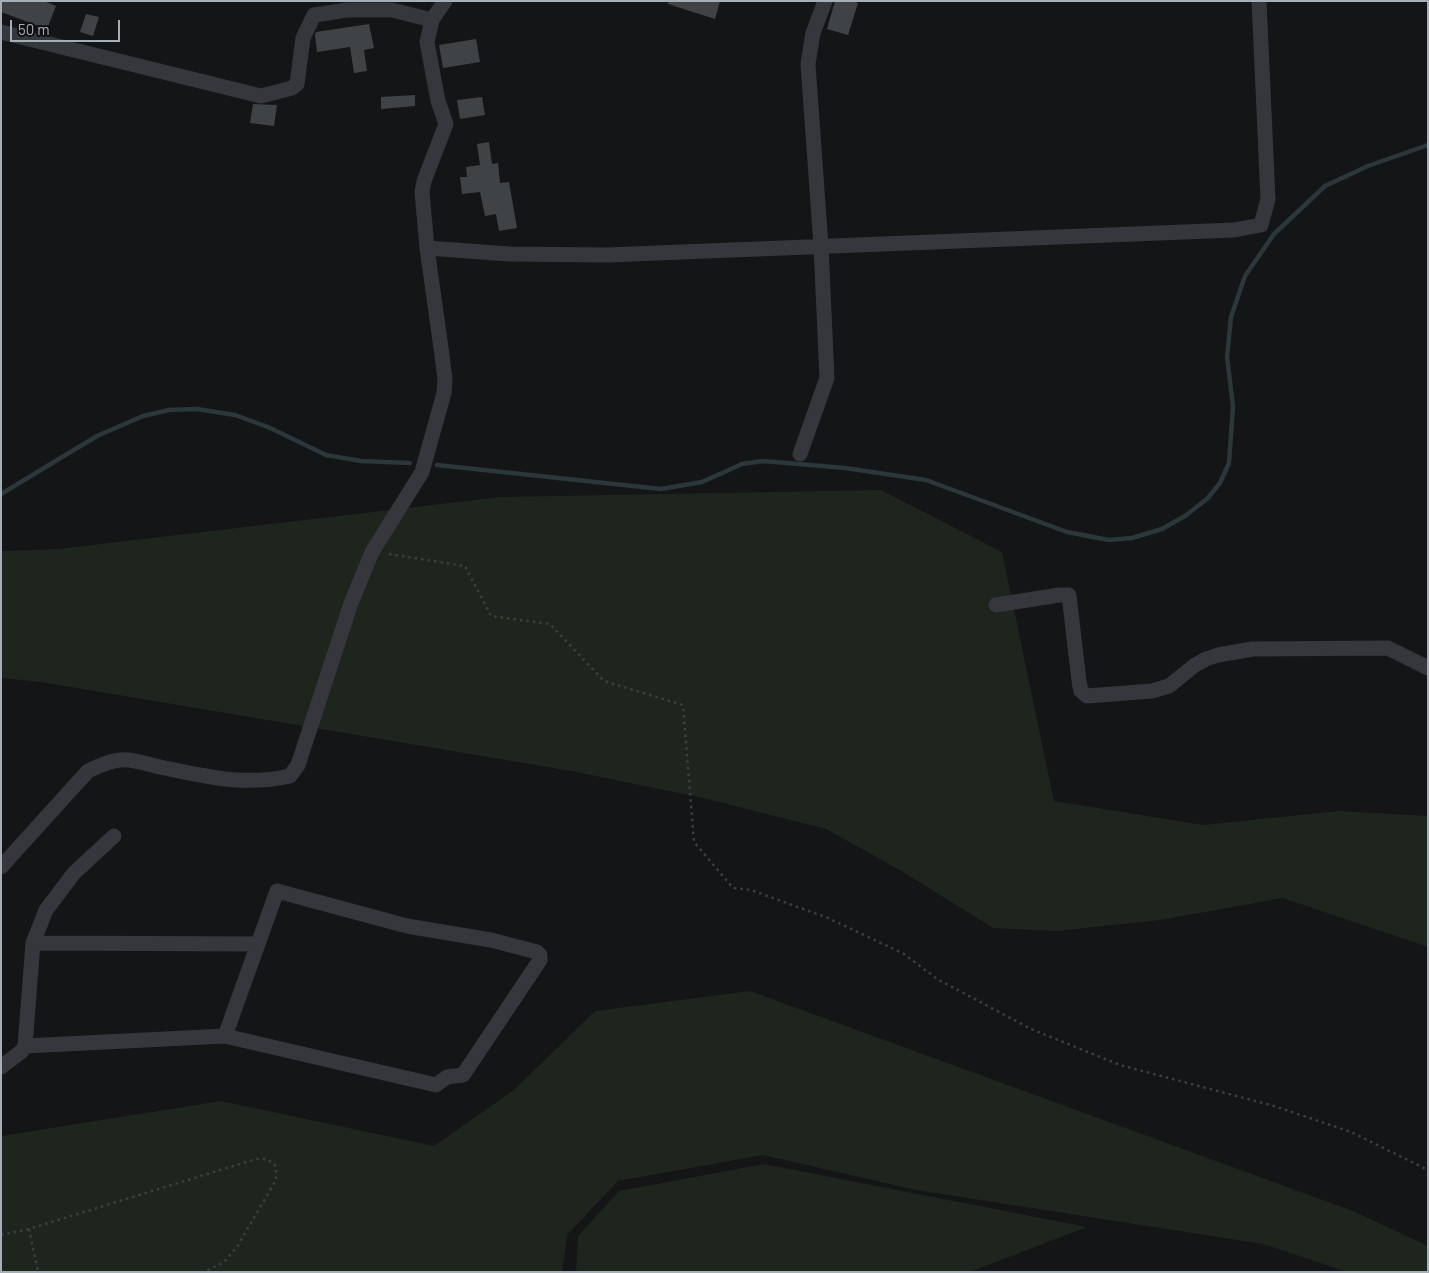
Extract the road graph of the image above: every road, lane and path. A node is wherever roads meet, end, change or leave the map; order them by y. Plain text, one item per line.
1 (445, 1) edge
2 (825, 1) edge
3 (1260, 1) edge
4 (432, 20) junction
5 (1, 32) edge
6 (821, 246) junction
7 (427, 248) junction
8 (800, 454) dead end
9 (372, 552) junction
10 (996, 605) dead end
11 (1428, 668) edge
12 (114, 836) dead end
13 (1, 867) edge
14 (33, 942) junction
15 (258, 944) junction
16 (225, 1036) junction
17 (25, 1046) junction
18 (1, 1067) edge
19 (1428, 1170) edge
20 (29, 1229) junction
21 (1, 1235) edge
22 (38, 1272) edge
23 (203, 1272) edge

1 - 4 street
2 - 6 street
3 - 6 street
4 - 5 street
4 - 7 street
6 - 7 street
6 - 8 street
7 - 9 street
9 - 13 street
9 - 19 path
10 - 11 street
12 - 14 street
14 - 15 street
14 - 17 street
15 - 16 street
15 - 16 street
16 - 17 street
17 - 18 street
20 - 21 path
20 - 22 path
20 - 23 path

